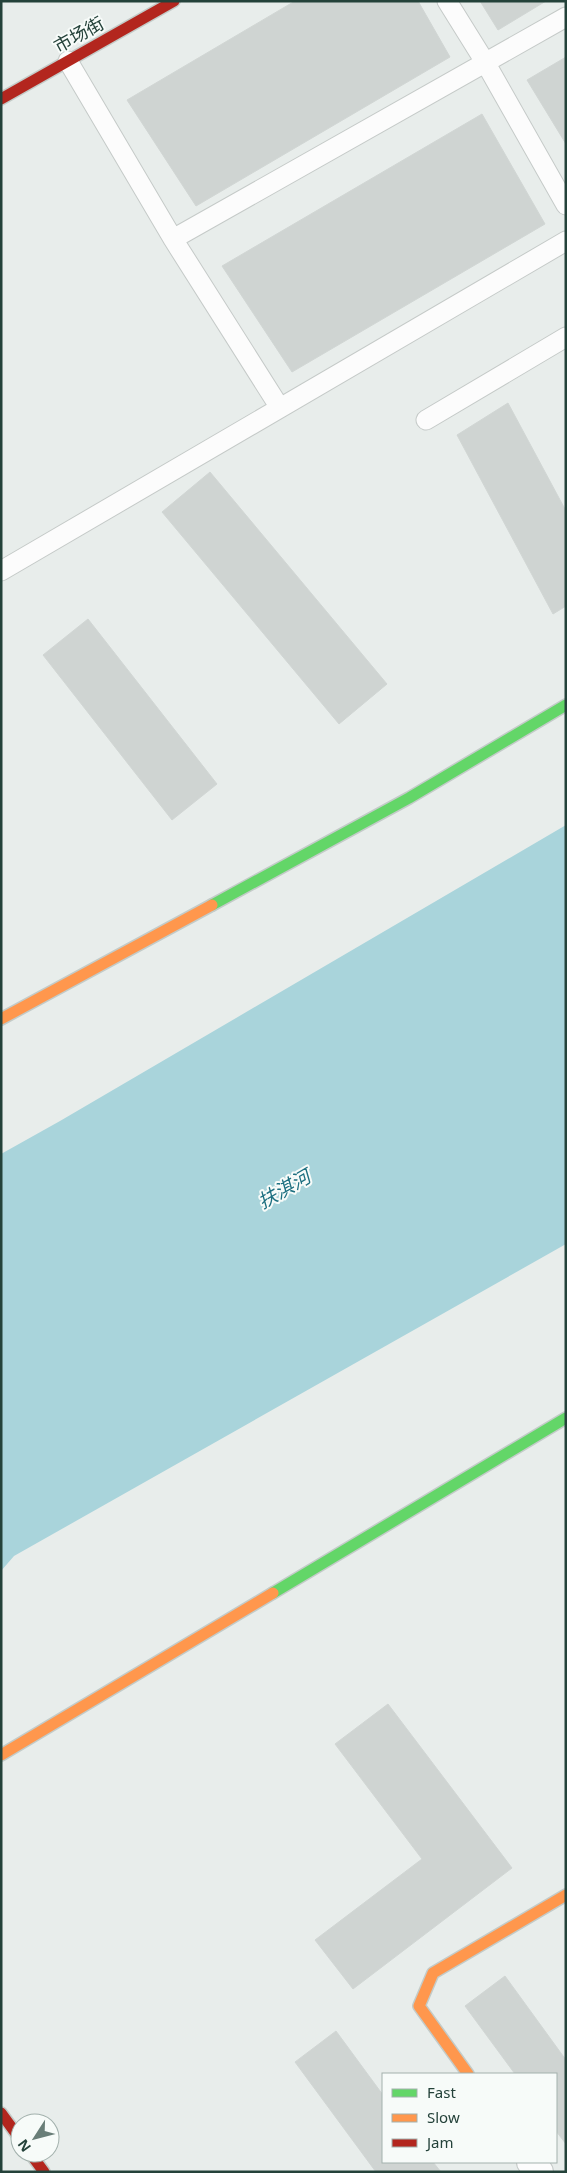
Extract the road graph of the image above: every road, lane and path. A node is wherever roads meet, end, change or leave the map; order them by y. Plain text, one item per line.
1 (174, 1) edge
2 (447, 1) edge
3 (566, 17) edge
4 (68, 61) junction
5 (485, 62) junction
6 (1, 99) edge
7 (566, 205) edge
8 (173, 239) junction
9 (566, 241) edge
10 (566, 337) edge
11 (280, 408) junction
12 (426, 420) dead end
13 (1, 571) edge
14 (566, 705) edge
15 (1, 1019) edge
16 (566, 1418) edge
17 (1, 1755) edge
18 (566, 1895) edge
19 (467, 2073) edge
20 (1, 2113) edge
21 (10, 2125) edge

1 - 4 street, 市场街
2 - 5 lane
3 - 5 lane
4 - 6 street, 市场街
4 - 8 lane
5 - 7 lane
5 - 8 lane
8 - 11 lane
9 - 11 lane
10 - 12 lane
11 - 13 lane
14 - 15 street
16 - 17 street
18 - 19 street
20 - 21 street

